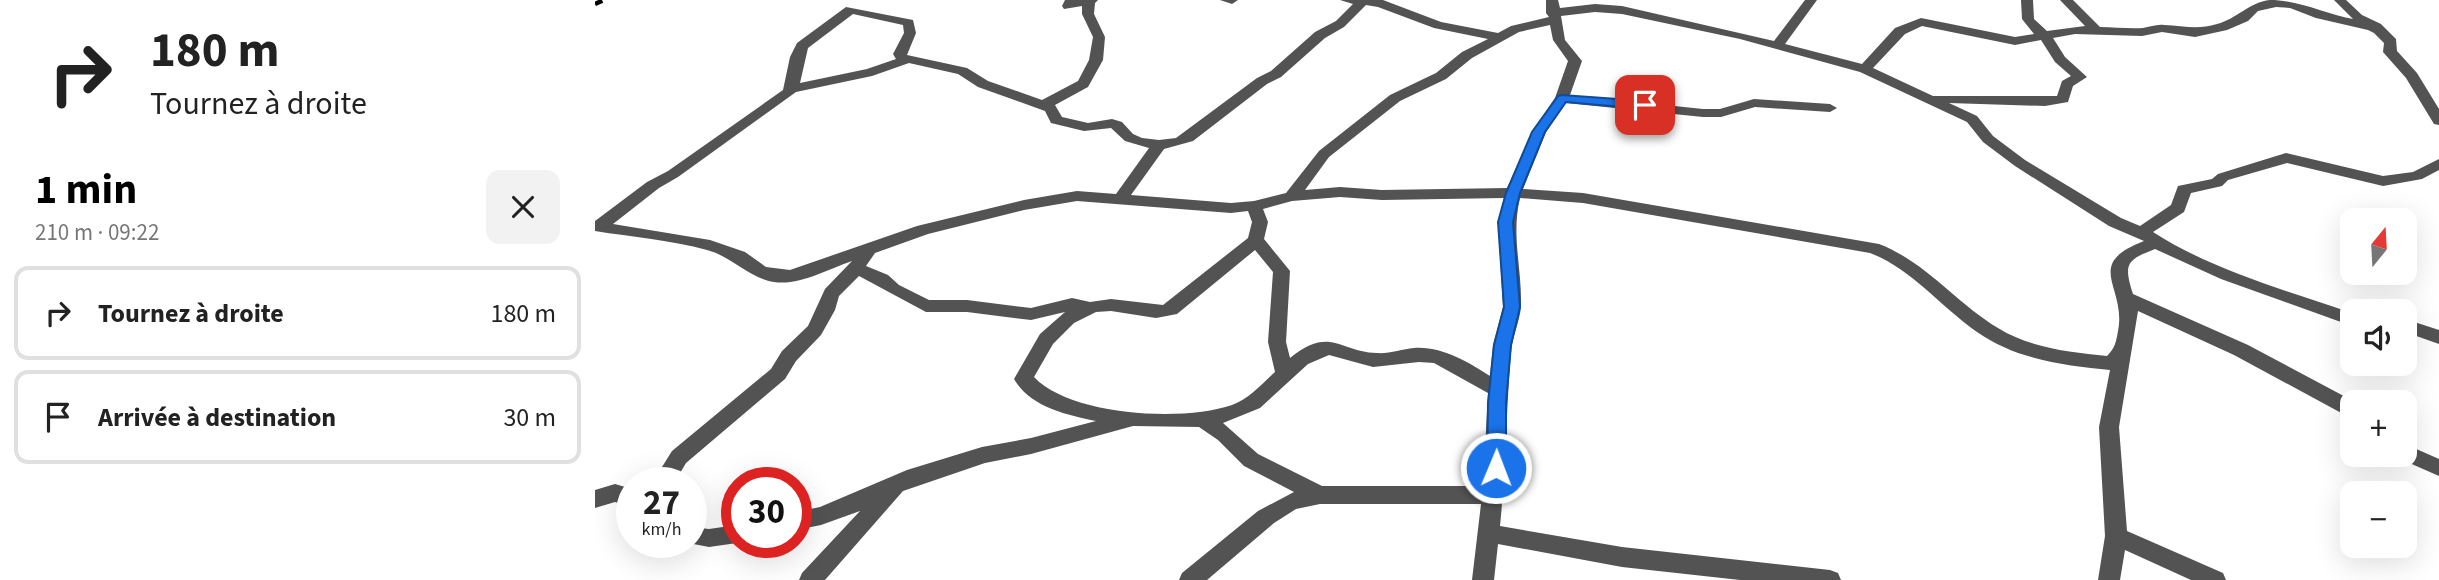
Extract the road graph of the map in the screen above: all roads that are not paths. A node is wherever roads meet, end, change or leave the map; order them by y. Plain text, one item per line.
1 (1071, 0) edge
2 (1226, 0) edge
3 (1232, 0) edge
4 (1346, 0) edge
5 (1572, 0) edge
6 (1645, 0) edge
7 (1811, 0) edge
8 (2027, 0) edge
9 (2066, 0) edge
10 (2340, 0) edge
11 (1090, 1) edge
12 (1363, 2) junction
13 (848, 5) edge
14 (1595, 8) junction
15 (1622, 10) junction
16 (1553, 11) edge
17 (2377, 27) junction
18 (2096, 30) junction
19 (1499, 37) junction
20 (2045, 37) junction
21 (1777, 46) junction
22 (908, 59) junction
23 (1865, 69) junction
24 (792, 88) junction
25 (1562, 98) junction
26 (1929, 100) junction
27 (1044, 105) junction
28 (1830, 108) dead end
29 (2439, 121) edge
30 (1158, 146) junction
31 (2439, 164) edge
32 (1513, 193) junction
33 (1292, 196) junction
34 (1119, 201) junction
35 (1254, 206) junction
36 (598, 226) edge
37 (2141, 232) junction
38 (1256, 240) junction
39 (2158, 242) junction
40 (871, 246) junction
41 (855, 268) junction
42 (2126, 298) junction
43 (1090, 308) junction
44 (2340, 316) edge
45 (2417, 329) edge
46 (2439, 337) edge
47 (2124, 351) junction
48 (1285, 376) junction
49 (1498, 390) junction
50 (2340, 404) edge
51 (1133, 419) junction
52 (1205, 420) junction
53 (2417, 458) edge
54 (673, 467) edge
55 (2439, 468) edge
56 (899, 483) junction
57 (616, 493) edge
58 (1320, 495) junction
59 (1491, 495) junction
60 (595, 499) edge
61 (812, 518) edge
62 (1489, 533) junction
63 (2116, 536) junction
64 (810, 580) edge
65 (1190, 580) edge
66 (1483, 580) edge
67 (1830, 580) edge
68 (2109, 580) edge
69 (2215, 580) edge

1 - 11 street
2 - 3 street
4 - 12 street
5 - 14 street
6 - 15 street
7 - 21 street
8 - 20 street
9 - 18 street
10 - 17 street
11 - 27 street
12 - 19 street
12 - 30 street
13 - 22 street
13 - 24 street
14 - 15 street
14 - 16 street
15 - 21 street
16 - 19 street
16 - 25 street
17 - 18 street
17 - 29 street
18 - 20 street
19 - 33 street
20 - 23 street
20 - 26 street
21 - 23 street
22 - 24 street
22 - 27 street
23 - 26 street
24 - 36 street
25 - 28 street
25 - 32 street
26 - 37 street
27 - 30 street
30 - 34 street
31 - 37 street
32 - 33 street
32 - 47 street
32 - 49 street
33 - 35 street
34 - 35 street
34 - 40 street
35 - 38 street
36 - 40 street
37 - 39 street
38 - 43 street
38 - 48 street
39 - 42 street
39 - 44 street
40 - 41 street
41 - 43 street
41 - 54 street
42 - 47 street
42 - 50 street
43 - 51 street
45 - 46 street
47 - 63 street
48 - 49 street
48 - 52 street
49 - 59 street
51 - 52 street
51 - 56 street
52 - 58 street
53 - 55 street
56 - 61 street
56 - 64 street
57 - 60 street
58 - 59 street
58 - 65 street
59 - 62 street
62 - 66 street
62 - 67 street
63 - 68 street
63 - 69 street

